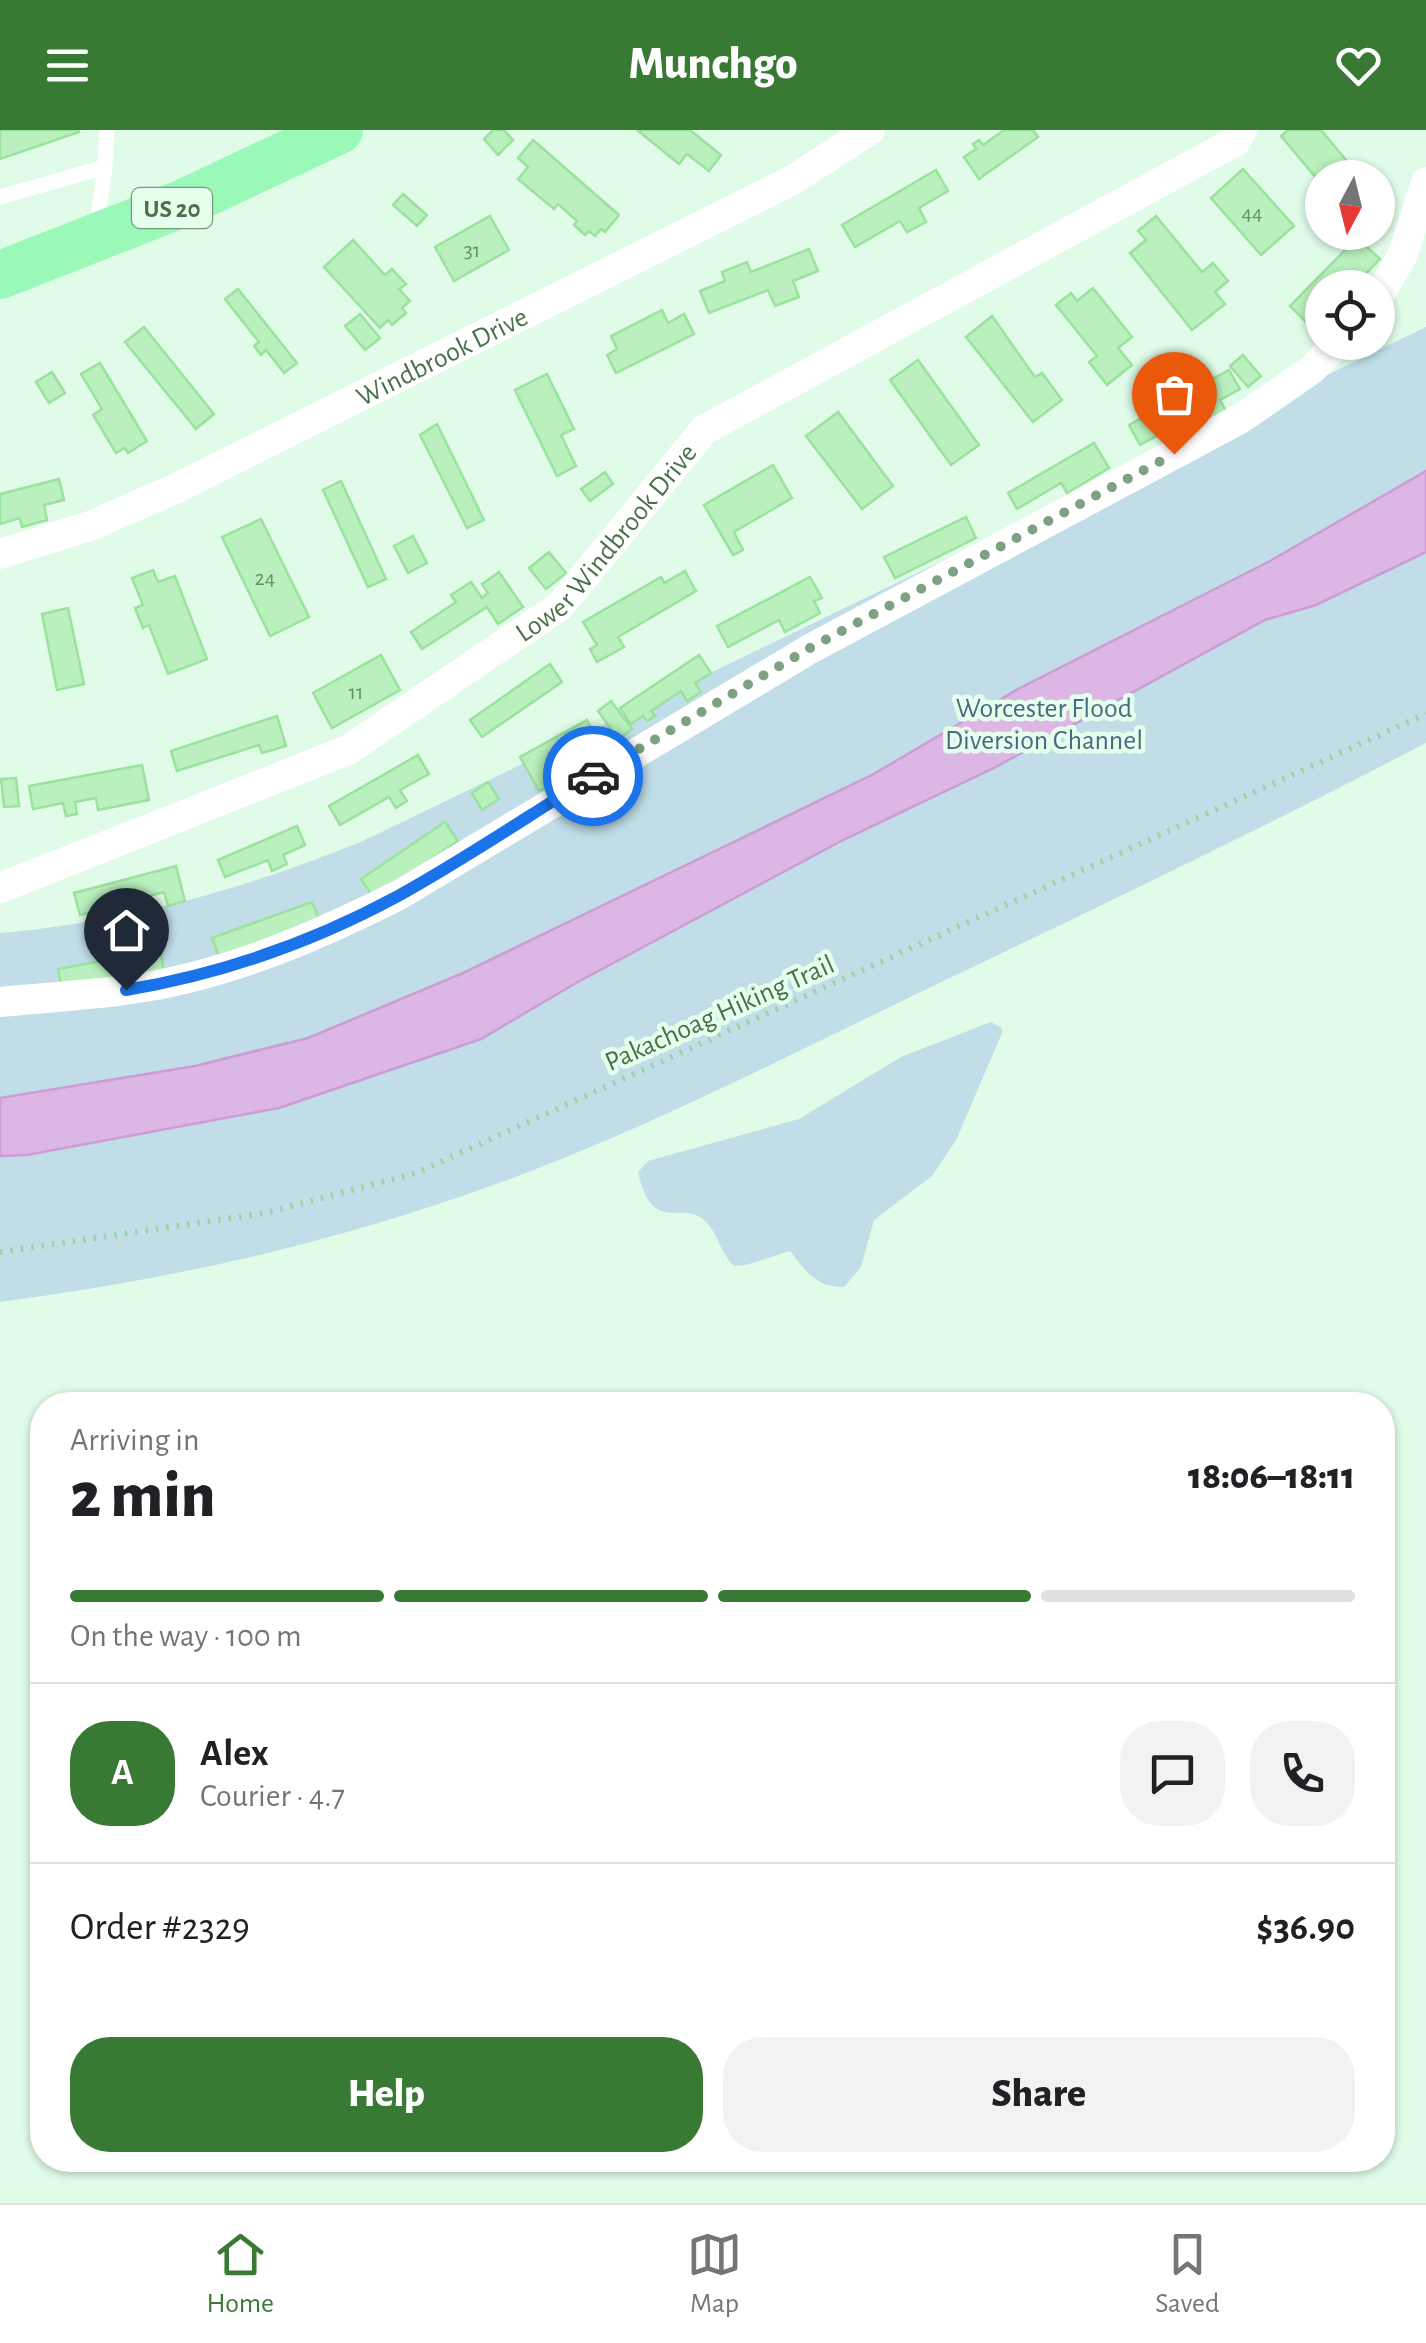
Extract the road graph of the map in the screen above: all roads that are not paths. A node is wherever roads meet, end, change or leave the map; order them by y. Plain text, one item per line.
1 (107, 130) edge
2 (339, 130) edge
3 (870, 130) edge
4 (1242, 130) edge
5 (106, 167) junction
6 (1426, 182) edge
7 (0, 197) edge
8 (94, 240) junction
9 (1394, 270) edge
10 (0, 275) edge
11 (1321, 360) edge
12 (0, 554) edge
13 (0, 888) edge
14 (0, 1002) edge

1 - 5 lane
2 - 8 main road, US 20
3 - 12 street, Windbrook Drive
4 - 13 street, Lower Windbrook Drive
5 - 7 lane
5 - 8 lane
6 - 9 street
8 - 10 main road, US 20
11 - 14 street

